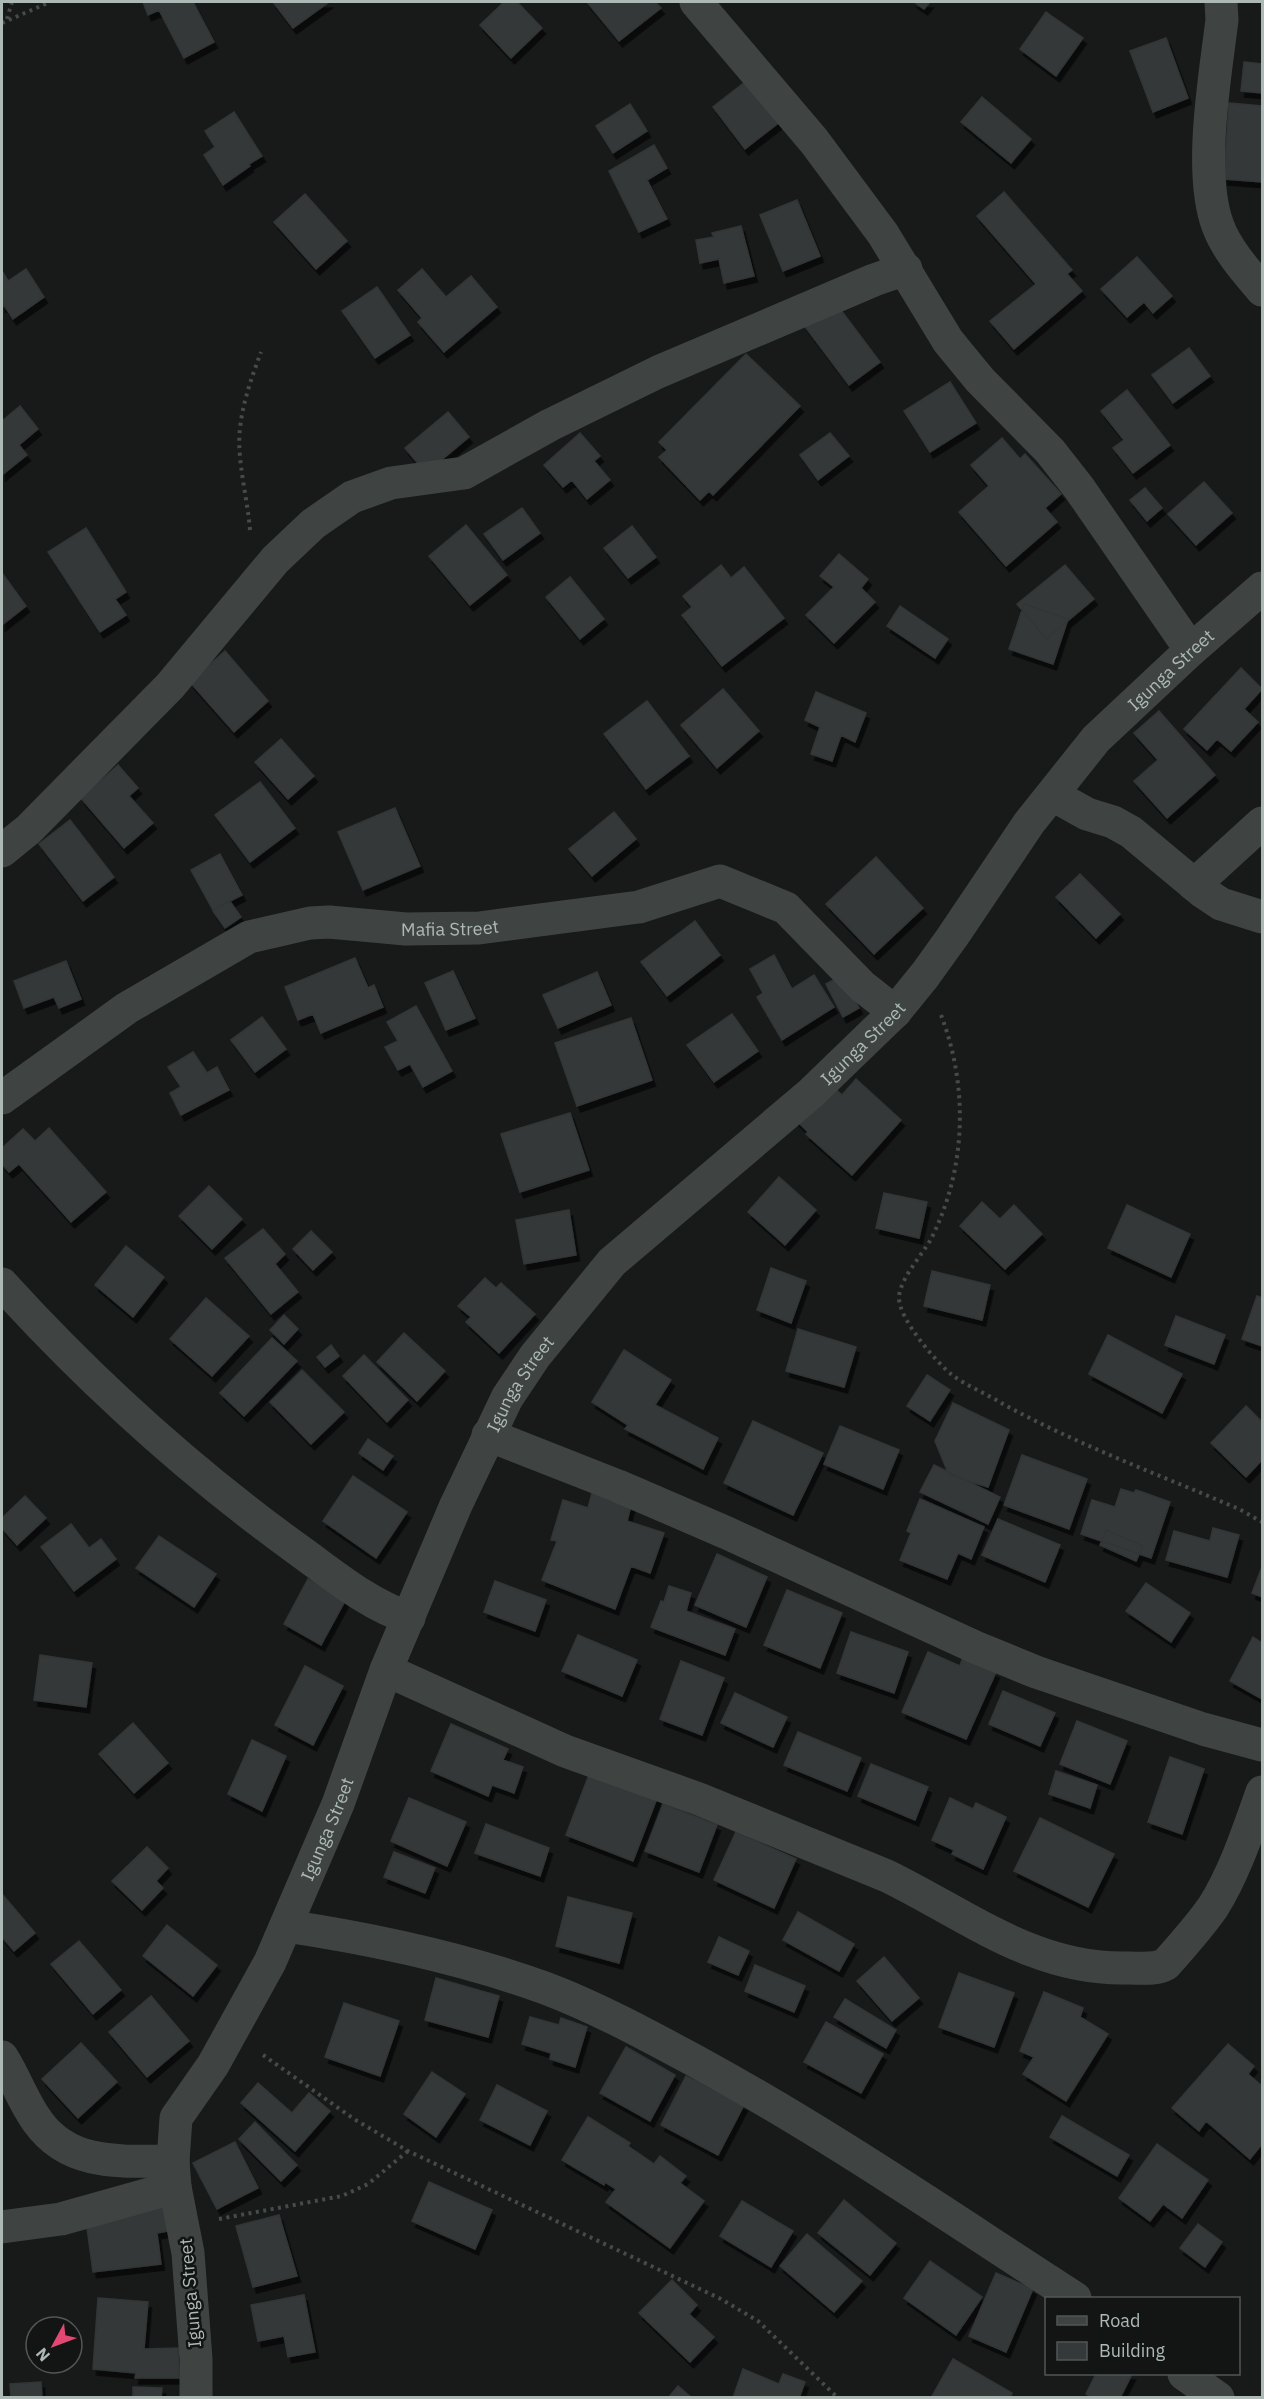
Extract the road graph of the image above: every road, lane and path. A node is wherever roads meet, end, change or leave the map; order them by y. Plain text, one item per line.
1 (12, 2) edge
2 (50, 2) edge
3 (696, 2) edge
4 (1221, 2) edge
5 (7, 20) junction
6 (2, 23) edge
7 (906, 269) junction
8 (1263, 290) edge
9 (261, 352) dead end
10 (1263, 588) edge
11 (248, 591) junction
12 (1191, 650) junction
13 (1053, 795) junction
14 (1263, 823) edge
15 (2, 851) edge
16 (1194, 885) junction
17 (1263, 917) edge
18 (925, 975) junction
19 (895, 1012) junction
20 (2, 1096) edge
21 (2, 1284) edge
22 (489, 1435) junction
23 (1263, 1522) edge
24 (409, 1618) junction
25 (386, 1670) junction
26 (1263, 1746) edge
27 (1263, 1792) edge
28 (285, 1926) junction
29 (232, 2033) junction
30 (2, 2057) edge
31 (408, 2151) junction
32 (174, 2174) junction
33 (183, 2226) junction
34 (2, 2227) edge
35 (1073, 2297) edge
36 (1187, 2375) edge
37 (196, 2397) edge
38 (838, 2397) edge
39 (1218, 2397) edge

1 - 5 path
2 - 5 path
3 - 7 street
4 - 8 street
5 - 6 path
7 - 11 street
7 - 12 street
9 - 11 path
10 - 12 street, Igunga Street
11 - 15 street
12 - 13 street, Igunga Street
13 - 16 street
13 - 18 street, Igunga Street
14 - 16 street
16 - 17 street
18 - 19 street, Igunga Street
18 - 23 path
19 - 20 street, Mafia Street
19 - 22 street, Igunga Street
21 - 24 street
22 - 24 street, Igunga Street
22 - 26 street
24 - 25 street, Igunga Street
25 - 27 street
25 - 28 street, Igunga Street
28 - 29 street, Igunga Street
28 - 35 street
29 - 31 path
29 - 32 street, Igunga Street
30 - 32 street
31 - 33 path
31 - 38 path
32 - 33 street, Igunga Street
32 - 34 street
33 - 37 street, Igunga Street
36 - 39 street

